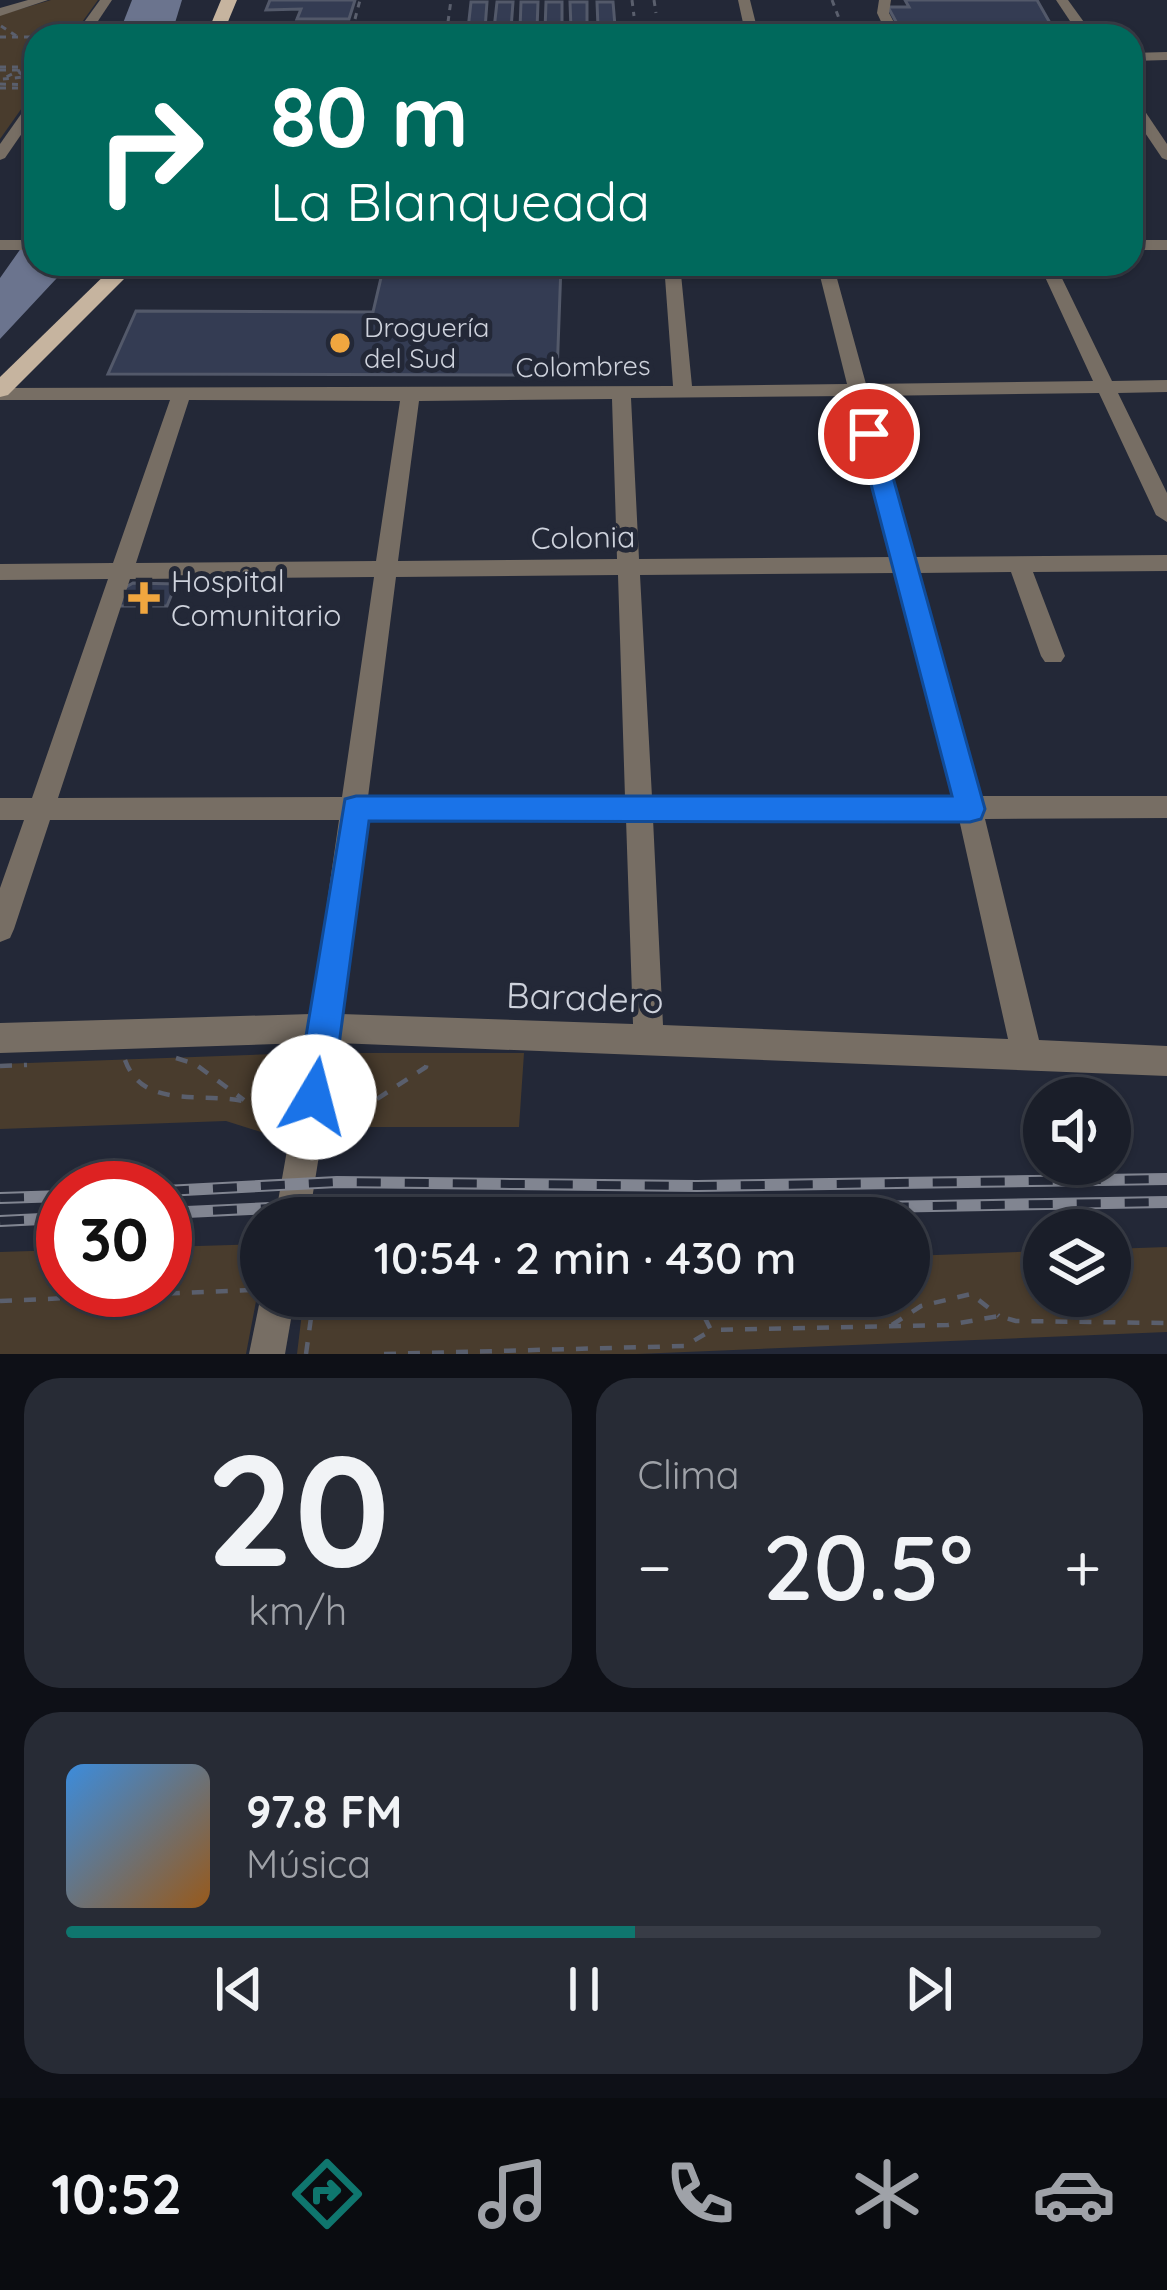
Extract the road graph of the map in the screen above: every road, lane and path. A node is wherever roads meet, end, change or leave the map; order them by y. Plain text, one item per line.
1 (42, 0) edge
2 (360, 0) edge
3 (0, 12) edge
4 (355, 19) dead end
5 (638, 24) edge
6 (655, 24) edge
7 (0, 25) edge
8 (0, 37) edge
9 (18, 38) junction
10 (24, 38) edge
11 (0, 69) edge
12 (24, 70) edge
13 (19, 71) junction
14 (24, 76) edge
15 (24, 77) edge
16 (8, 83) junction
17 (24, 85) edge
18 (0, 86) edge
19 (1143, 117) edge
20 (24, 119) edge
21 (1164, 146) edge
22 (2, 148) edge
23 (116, 276) edge
24 (673, 276) edge
25 (828, 276) edge
26 (1053, 276) edge
27 (1167, 386) edge
28 (1106, 388) junction
29 (858, 391) junction
30 (0, 392) edge
31 (683, 392) junction
32 (621, 393) junction
33 (182, 394) junction
34 (410, 395) junction
35 (1167, 515) edge
36 (903, 563) junction
37 (1019, 563) junction
38 (1167, 563) edge
39 (629, 566) junction
40 (385, 569) junction
41 (0, 572) edge
42 (122, 572) junction
43 (1053, 656) dead end
44 (1167, 807) edge
45 (0, 808) edge
46 (40, 808) junction
47 (356, 808) junction
48 (640, 808) junction
49 (970, 809) junction
50 (0, 929) edge
51 (324, 1028) junction
52 (123, 1034) junction
53 (0, 1038) edge
54 (650, 1038) junction
55 (435, 1048) junction
56 (189, 1054) dead end
57 (1027, 1055) junction
58 (1167, 1060) edge
59 (42, 1064) dead end
60 (0, 1066) edge
61 (245, 1101) junction
62 (309, 1132) junction
63 (296, 1197) edge
64 (240, 1290) edge
65 (0, 1301) edge
66 (999, 1316) junction
67 (274, 1317) edge
68 (311, 1317) edge
69 (704, 1317) edge
70 (1167, 1323) edge
71 (891, 1326) junction
72 (711, 1330) junction
73 (267, 1354) edge
74 (306, 1354) edge
75 (384, 1354) edge

1 - 3 street
2 - 4 path
5 - 6 street
7 - 9 path
8 - 9 path
9 - 10 path
11 - 13 path
12 - 13 path
13 - 14 path
13 - 16 path
15 - 16 path
16 - 17 path
16 - 18 path
19 - 21 street
20 - 22 street
23 - 30 main road
24 - 31 street
25 - 29 street
26 - 28 street
27 - 28 street, Colombres
28 - 29 street, Colombres
28 - 35 street
29 - 31 street, Colombres
29 - 36 street
30 - 33 street, Colombres
31 - 32 street, Colombres
32 - 34 street, Colombres
32 - 39 street
33 - 34 street, Colombres
33 - 42 street
34 - 40 street
36 - 37 street, Colonia
36 - 39 street, Colonia
36 - 49 street
37 - 38 street, Colonia
37 - 43 street
39 - 40 street, Colonia
39 - 48 street
40 - 42 street, Colonia
40 - 47 street
41 - 42 street, Colonia
42 - 46 street
44 - 49 street
45 - 46 street
46 - 47 street
46 - 50 street
47 - 48 street
47 - 51 street
48 - 49 street
48 - 54 street
49 - 57 street
51 - 52 street, Baradero
51 - 55 street, Baradero
51 - 62 street
52 - 53 street, Baradero
52 - 61 path
54 - 55 street, Baradero
54 - 57 street, Baradero
55 - 62 path
56 - 61 path
57 - 58 street, Baradero
59 - 60 path
61 - 62 path
62 - 63 street
64 - 65 path
66 - 70 path
66 - 71 path
66 - 71 path
67 - 73 street
68 - 74 path
69 - 72 path
71 - 72 path
72 - 75 path

